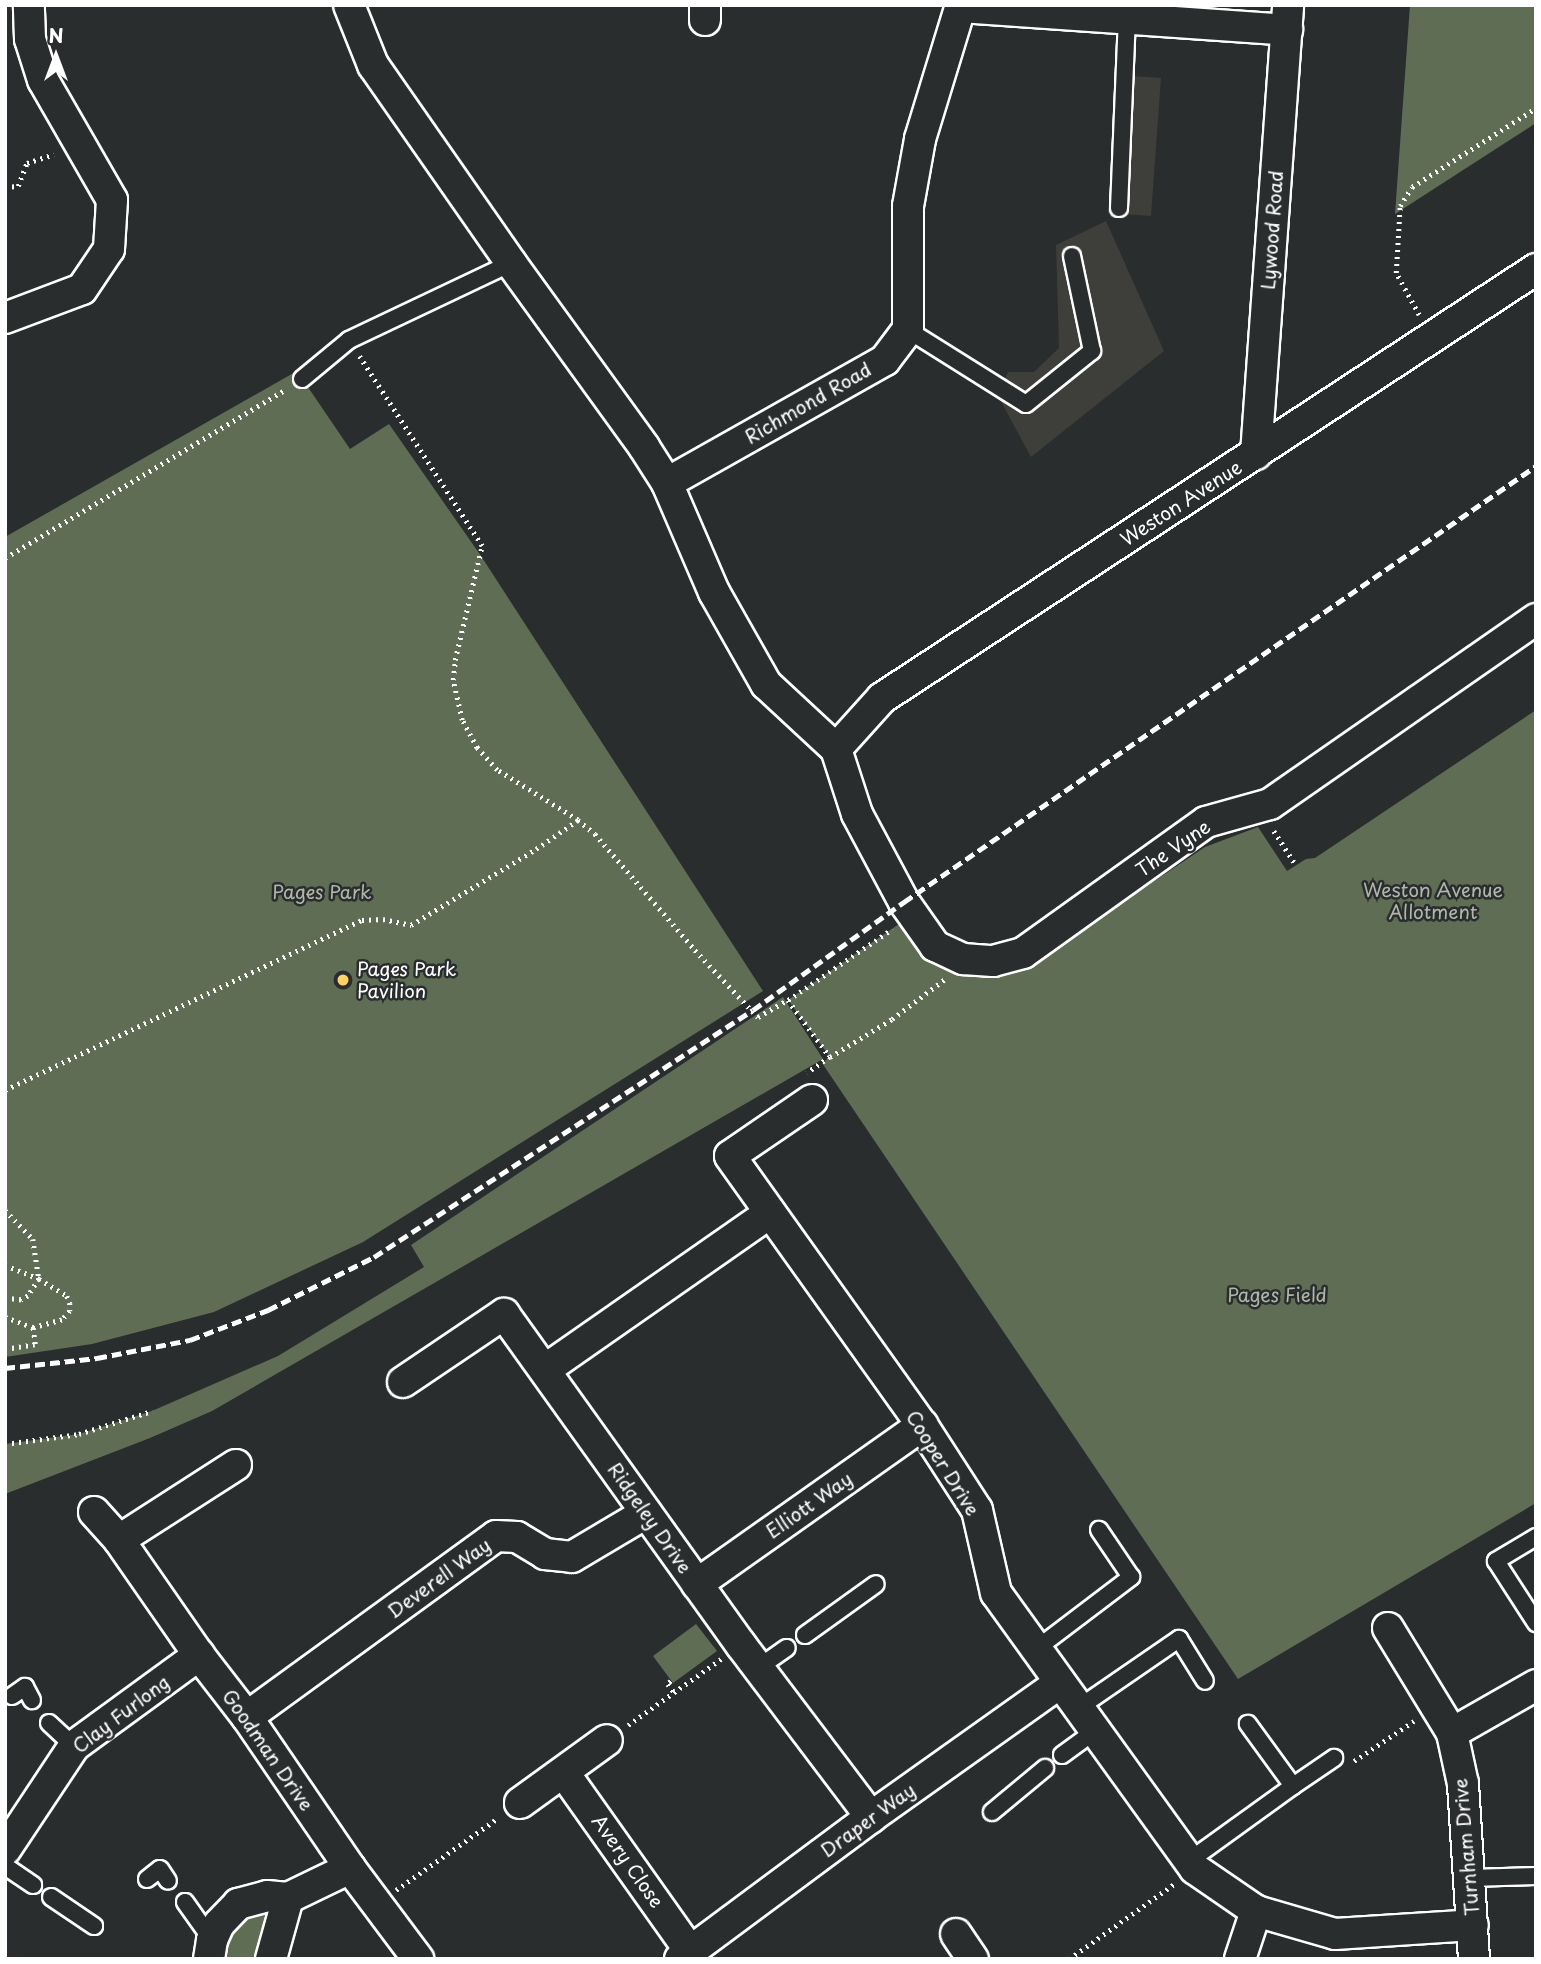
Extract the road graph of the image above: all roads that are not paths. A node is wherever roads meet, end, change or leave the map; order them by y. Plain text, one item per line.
1 (29, 5) edge
2 (349, 5) edge
3 (961, 6) edge
4 (1133, 14) edge
5 (1287, 18) edge
6 (18, 39) edge
7 (1119, 208) dead end
8 (1072, 256) dead end
9 (510, 263) junction
10 (1536, 270) edge
11 (5, 318) edge
12 (908, 330) junction
13 (303, 379) road end
14 (1256, 454) junction
15 (667, 483) junction
16 (1536, 619) edge
17 (836, 749) junction
18 (807, 1088) road end
19 (770, 1213) junction
20 (546, 1369) junction
21 (404, 1382) dead end
22 (922, 1426) junction
23 (236, 1465) dead end
24 (94, 1513) dead end
25 (646, 1513) junction
26 (1098, 1530) dead end
27 (1536, 1537) edge
28 (119, 1540) junction
29 (697, 1584) junction
30 (876, 1584) dead end
31 (1536, 1623) edge
32 (1388, 1628) dead end
33 (805, 1635) dead end
34 (787, 1648) dead end
35 (1035, 1650) junction
36 (199, 1655) junction
37 (750, 1657) junction
38 (1205, 1681) dead end
39 (1058, 1684) junction
40 (1536, 1685) edge
41 (12, 1696) dead end
42 (32, 1700) dead end
43 (247, 1717) junction
44 (1085, 1720) junction
45 (49, 1723) dead end
46 (1248, 1724) dead end
47 (1452, 1733) junction
48 (607, 1740) road end
49 (74, 1746) junction
50 (1062, 1755) dead end
51 (1334, 1758) dead end
52 (1045, 1768) dead end
53 (564, 1773) junction
54 (1293, 1786) junction
55 (520, 1803) road end
56 (992, 1812) dead end
57 (871, 1817) junction
58 (5, 1850) edge
59 (1189, 1861) junction
60 (5, 1866) edge
61 (351, 1868) junction
62 (1536, 1876) edge
63 (1469, 1878) junction
64 (147, 1879) dead end
65 (168, 1881) dead end
66 (33, 1885) dead end
67 (51, 1897) dead end
68 (288, 1898) junction
69 (185, 1902) dead end
70 (1256, 1911) junction
71 (1473, 1925) junction
72 (94, 1926) dead end
73 (956, 1934) dead end
74 (211, 1949) edge
75 (685, 1955) edge
76 (271, 1959) edge
77 (418, 1959) edge
78 (973, 1959) edge
79 (1240, 1959) edge
80 (1474, 1959) edge

1 - 6 street
2 - 9 street
3 - 4 street
3 - 12 street
4 - 5 street
4 - 7 lane
5 - 14 street, Lywood Road
6 - 11 street
8 - 12 lane
9 - 13 lane
9 - 15 street
10 - 14 street, Weston Avenue
12 - 15 street, Richmond Road
14 - 17 street, Weston Avenue
15 - 17 street
16 - 17 street, The Vyne
18 - 19 street, Cooper Drive
19 - 20 street
19 - 22 street, Cooper Drive
20 - 21 street, Ridgeley Drive
20 - 25 street, Ridgeley Drive
22 - 29 street, Elliott Way
22 - 35 street, Cooper Drive
23 - 28 street
24 - 28 street, Goodman Drive
25 - 29 street, Ridgeley Drive
25 - 43 street, Deverell Way
26 - 35 lane
27 - 31 lane
28 - 36 street, Goodman Drive
29 - 37 street, Ridgeley Drive
30 - 33 lane
32 - 47 street, Turnham Drive
34 - 37 lane
35 - 39 street, Cooper Drive
36 - 43 street, Goodman Drive
36 - 49 street, Clay Furlong
37 - 57 street, Ridgeley Drive
38 - 44 lane
39 - 44 street, Cooper Drive
39 - 57 street, Draper Way
40 - 47 street
41 - 42 lane
43 - 61 street, Goodman Drive
44 - 50 lane
44 - 59 street, Cooper Drive
45 - 49 lane
46 - 54 lane
47 - 63 street, Turnham Drive
48 - 53 street
49 - 58 street, Clay Furlong
51 - 54 lane
52 - 56 lane
53 - 55 street
53 - 75 street, Avery Close
54 - 59 lane
57 - 75 street, Draper Way
59 - 70 street, Cooper Drive
60 - 66 lane
61 - 68 street
61 - 77 street, Goodman Drive
62 - 63 lane
63 - 71 street, Turnham Drive
64 - 65 lane
67 - 72 lane
68 - 74 street
68 - 76 street
69 - 74 lane
70 - 71 street, Cooper Drive
70 - 79 street
71 - 80 street, Turnham Drive
73 - 78 street

